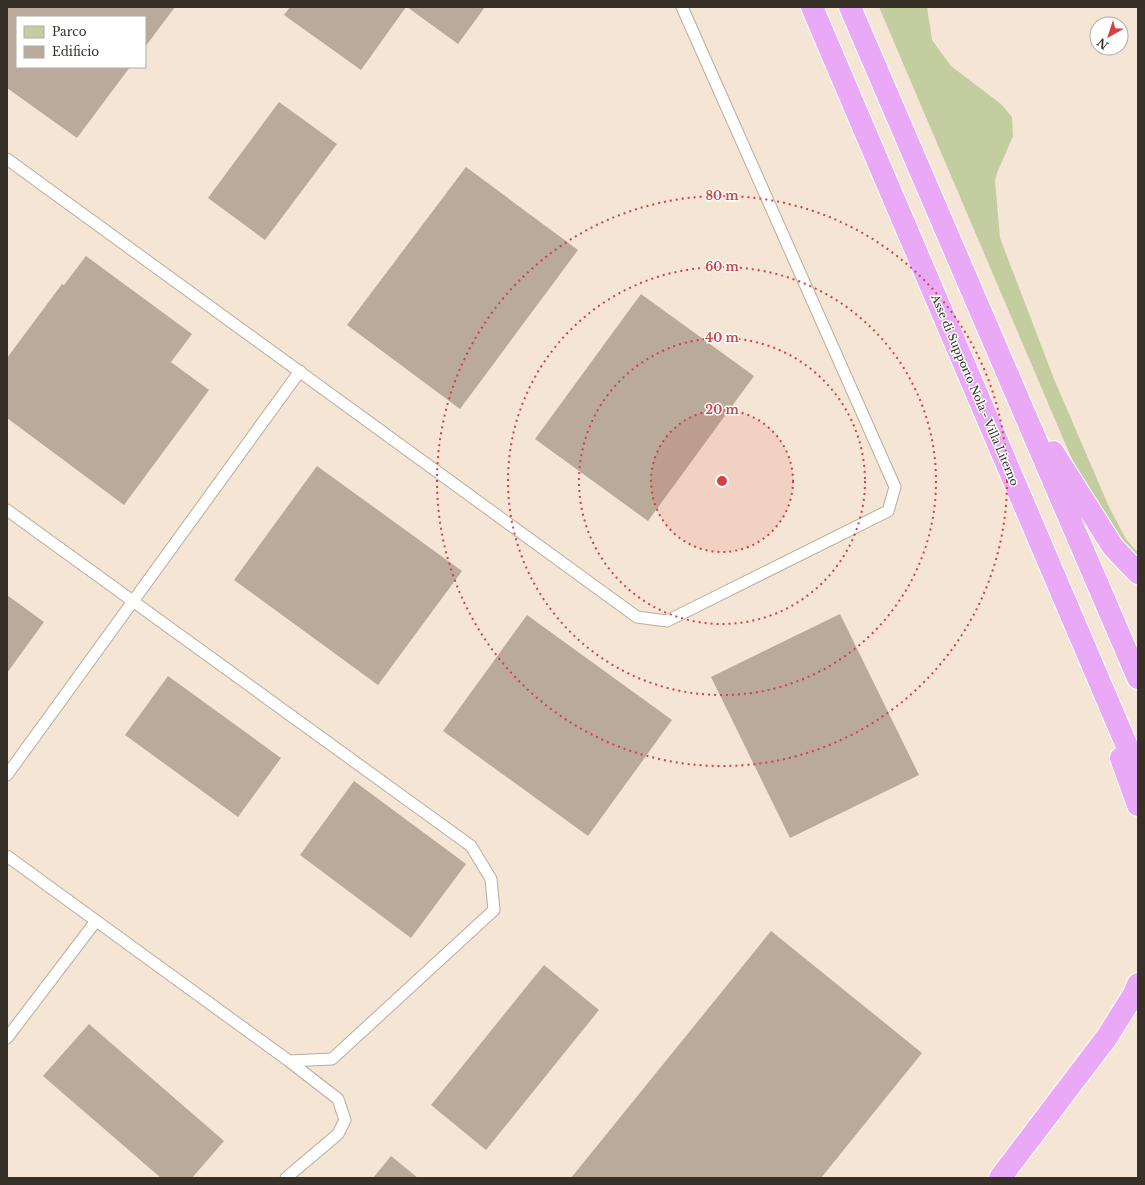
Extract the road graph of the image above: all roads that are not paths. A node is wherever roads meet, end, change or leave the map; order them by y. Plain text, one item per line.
1 (682, 7) edge
2 (812, 7) edge
3 (850, 7) edge
4 (7, 159) edge
5 (300, 371) junction
6 (1016, 393) junction
7 (7, 510) edge
8 (1138, 573) edge
9 (1056, 580) junction
10 (133, 601) junction
11 (1138, 678) edge
12 (1138, 772) edge
13 (7, 775) edge
14 (1138, 805) edge
15 (7, 856) edge
16 (96, 920) junction
17 (1138, 984) edge
18 (7, 1038) edge
19 (289, 1062) junction
20 (286, 1178) edge
21 (1000, 1178) edge

1 - 5 lane
2 - 9 highway, Asse di Supporto Nola - Villa Literno
3 - 6 highway
4 - 5 lane
5 - 10 lane
6 - 8 highway
6 - 11 highway
7 - 10 lane
9 - 12 highway, Asse di Supporto Nola - Villa Literno
9 - 14 highway
10 - 13 lane
10 - 19 lane
15 - 16 lane
16 - 18 lane
16 - 19 lane
17 - 21 highway
19 - 20 lane

